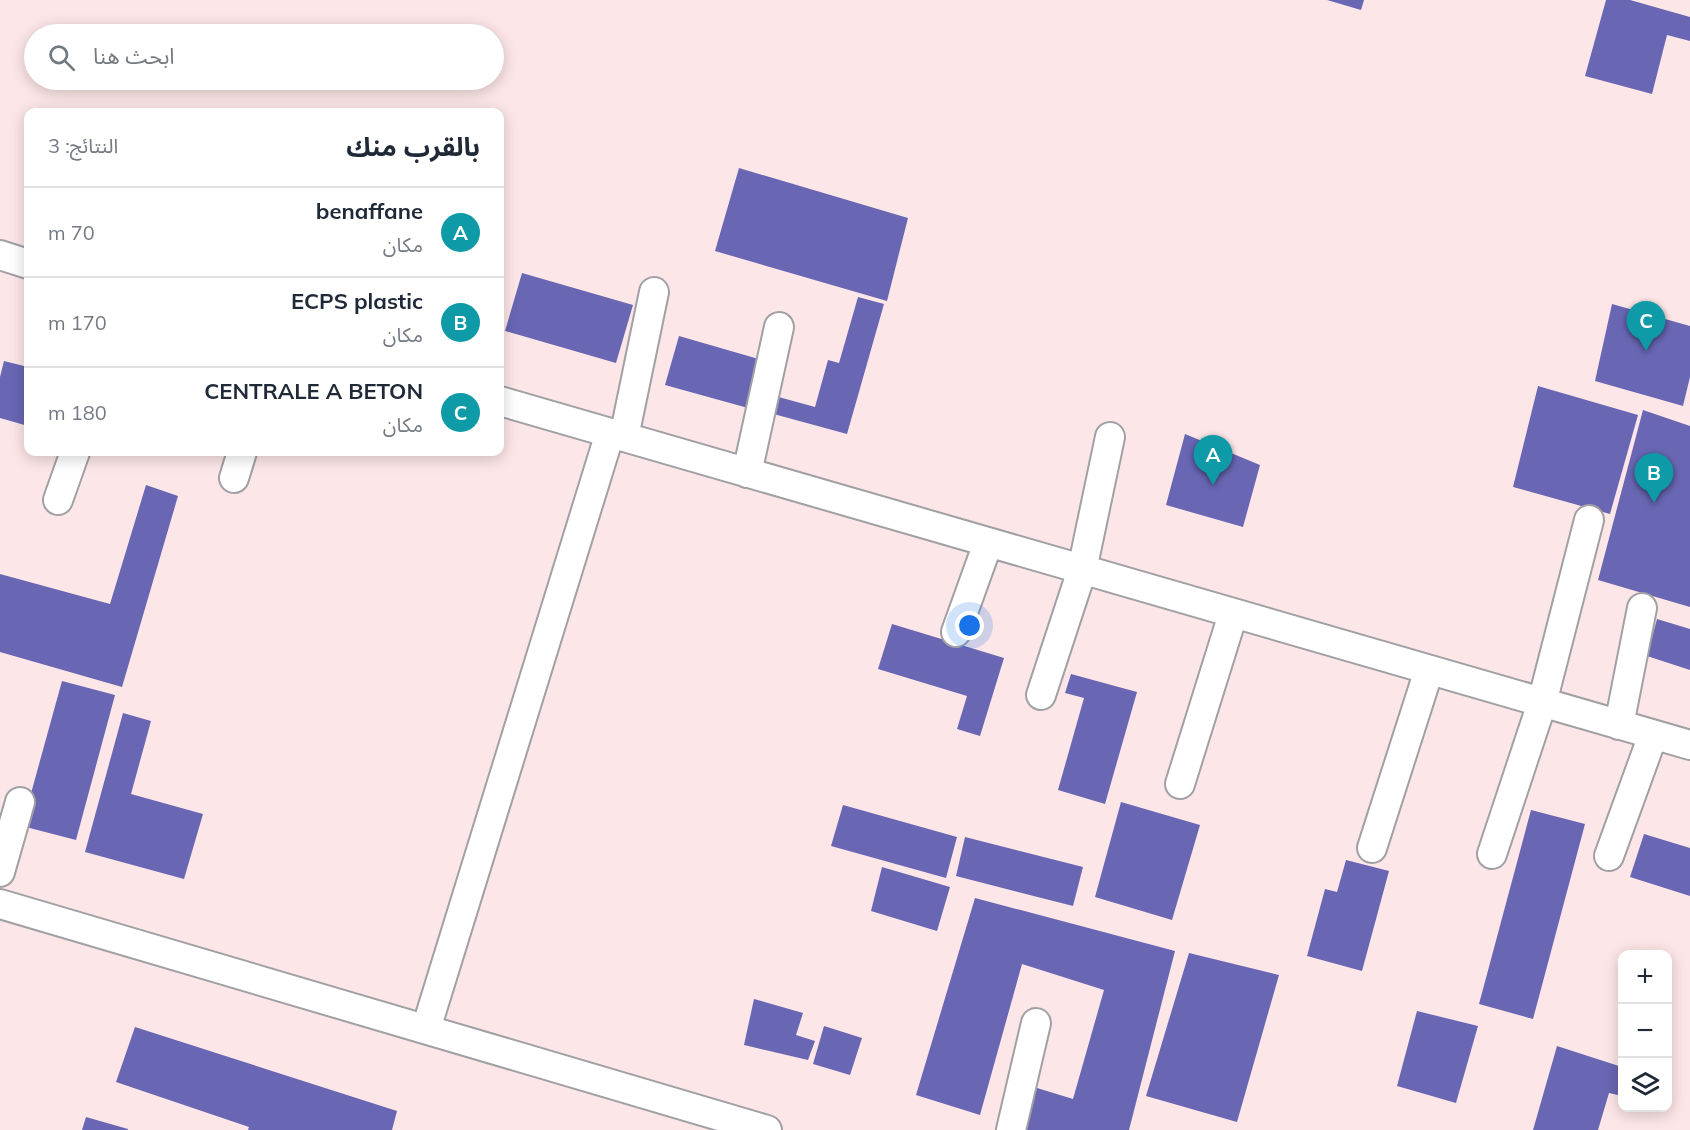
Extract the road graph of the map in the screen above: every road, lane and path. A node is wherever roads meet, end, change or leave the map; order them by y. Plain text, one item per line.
1 (1, 257) edge
2 (24, 263) edge
3 (654, 292) dead end
4 (779, 327) dead end
5 (504, 402) edge
6 (617, 435) junction
7 (1110, 437) dead end
8 (74, 456) edge
9 (747, 473) junction
10 (58, 500) dead end
11 (1589, 520) dead end
12 (988, 543) junction
13 (1083, 570) junction
14 (1642, 608) dead end
15 (1233, 614) junction
16 (956, 632) dead end
17 (1429, 670) junction
18 (1041, 695) dead end
19 (1542, 703) junction
20 (1619, 725) junction
21 (1653, 735) junction
22 (1690, 745) edge
23 (1180, 784) dead end
24 (20, 802) dead end
25 (1372, 848) dead end
26 (1492, 854) dead end
27 (1609, 856) dead end
28 (0, 872) edge
29 (0, 904) edge
30 (1036, 1023) dead end
31 (426, 1029) junction
32 (767, 1130) edge
33 (1011, 1130) edge

1 - 2 street
3 - 6 street
4 - 9 street
5 - 6 street
6 - 9 street
6 - 31 street
7 - 13 street
8 - 10 street
9 - 12 street
11 - 19 street
12 - 13 street
12 - 16 street
13 - 15 street
13 - 18 street
14 - 20 street
15 - 17 street
15 - 23 street
17 - 19 street
17 - 25 street
19 - 20 street
19 - 26 street
20 - 21 street
21 - 22 street
21 - 27 street
24 - 28 street
29 - 31 street
30 - 33 street
31 - 32 street

